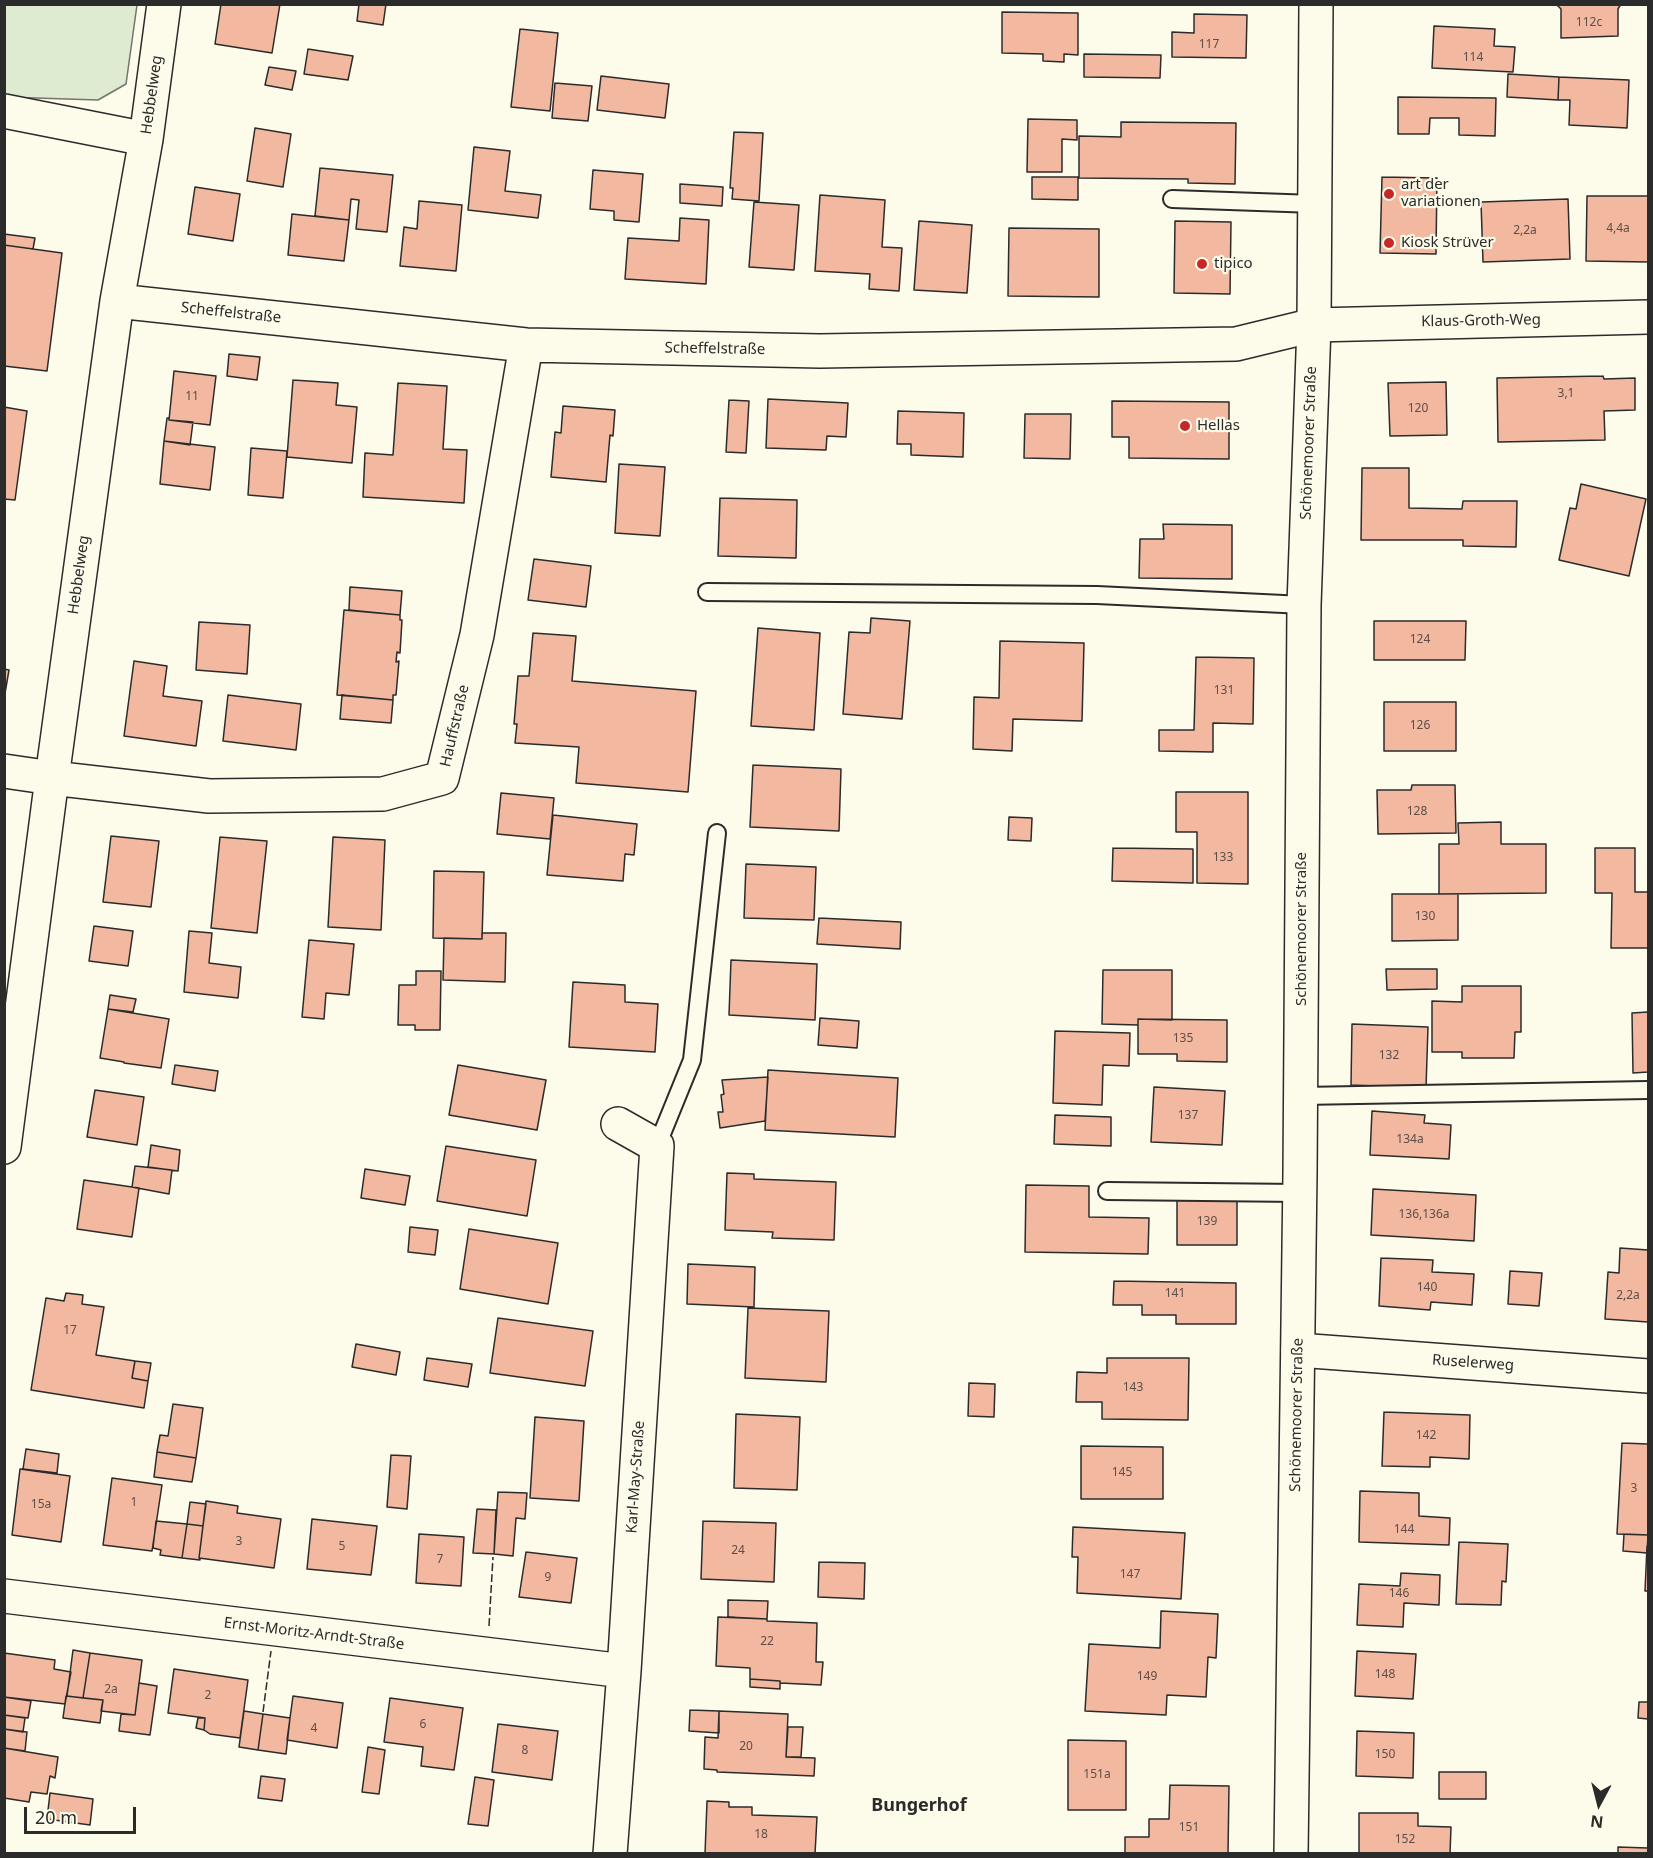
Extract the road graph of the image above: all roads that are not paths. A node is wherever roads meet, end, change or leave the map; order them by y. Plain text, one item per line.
1 (164, 4) edge
2 (1316, 4) edge
3 (4, 111) edge
4 (146, 139) junction
5 (1172, 199) dead end
6 (1314, 204) junction
7 (117, 301) junction
8 (1648, 317) edge
9 (1314, 325) junction
10 (526, 345) junction
11 (706, 592) dead end
12 (1304, 605) junction
13 (4, 771) edge
14 (52, 778) junction
15 (717, 833) dead end
16 (1648, 1090) edge
17 (1301, 1096) junction
18 (618, 1124) dead end
19 (657, 1146) junction
20 (4, 1147) edge
21 (1107, 1191) dead end
22 (1300, 1193) junction
23 (1298, 1350) junction
24 (1648, 1376) edge
25 (4, 1596) edge
26 (624, 1671) junction
27 (610, 1854) edge
28 (1291, 1854) edge

1 - 4 street, Hebbelweg
2 - 6 street, Schönemoorer Straße
3 - 4 street
4 - 7 street, Hebbelweg
5 - 6 lane
6 - 9 street, Schönemoorer Straße
7 - 10 street, Scheffelstraße
7 - 14 street, Hebbelweg
8 - 9 street, Klaus-Groth-Weg
9 - 10 street, Scheffelstraße
9 - 12 street, Schönemoorer Straße
10 - 14 street, Hauffstraße
11 - 12 lane
12 - 17 street, Schönemoorer Straße
13 - 14 street, Hauffstraße
14 - 20 street, Hebbelweg
15 - 19 lane
16 - 17 lane
17 - 22 street, Schönemoorer Straße
18 - 19 street
19 - 26 street, Karl-May-Straße
21 - 22 lane
22 - 23 street, Schönemoorer Straße
23 - 24 street, Ruselerweg
23 - 28 street, Schönemoorer Straße
25 - 26 street, Ernst-Moritz-Arndt-Straße
26 - 27 street, Karl-May-Straße

